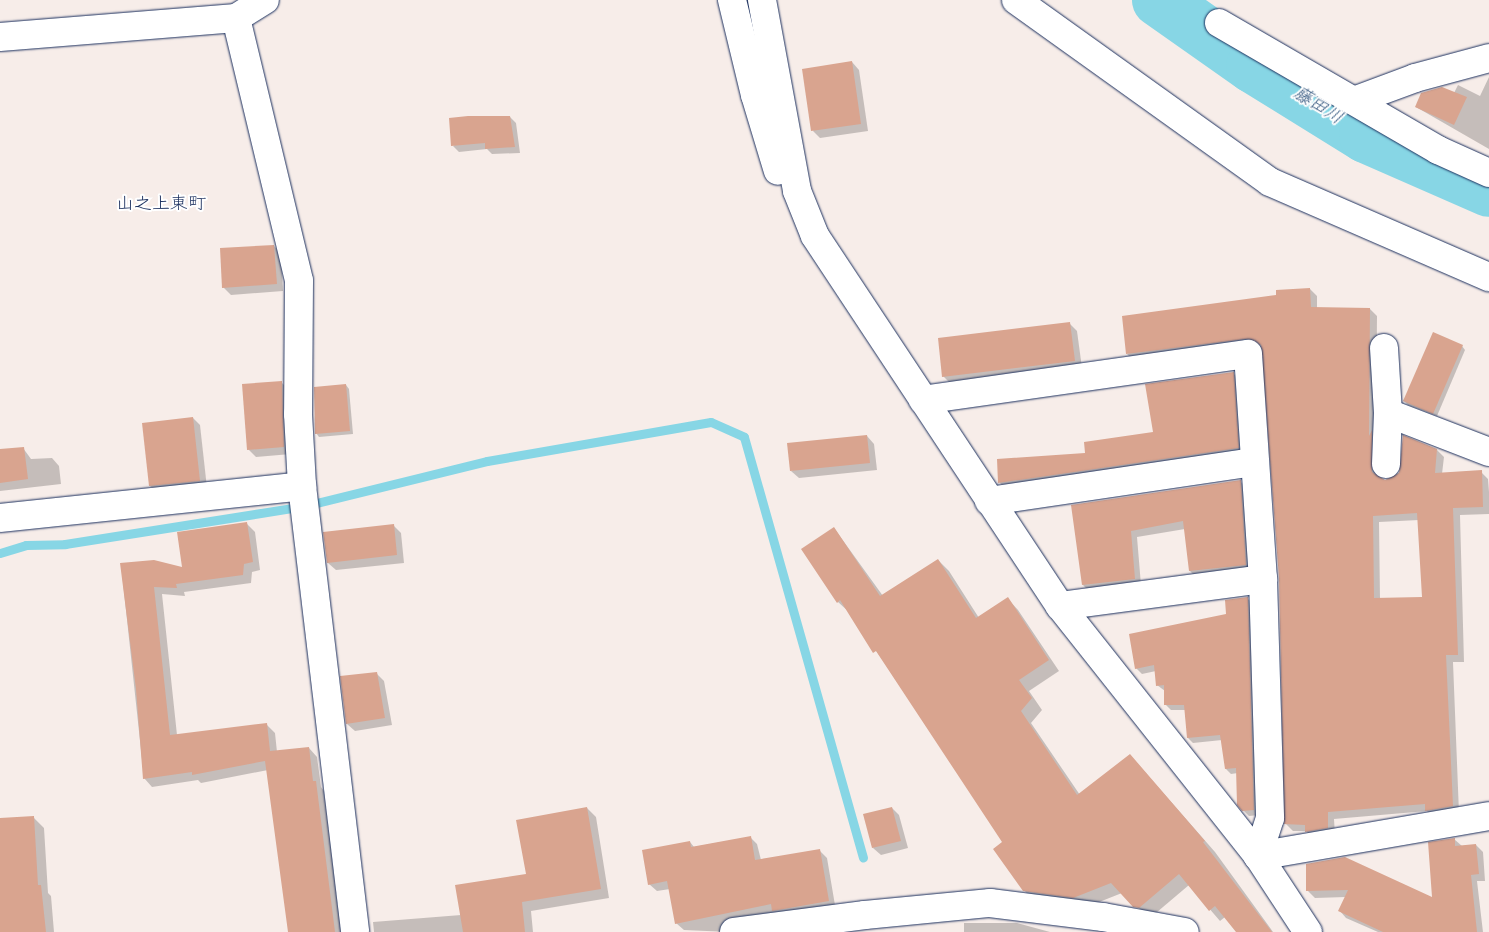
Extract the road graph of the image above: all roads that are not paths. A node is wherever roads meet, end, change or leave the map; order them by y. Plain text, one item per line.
1 (265, 0) edge
2 (732, 0) edge
3 (762, 0) edge
4 (1016, 0) edge
5 (236, 18) junction
6 (1219, 23) dead end
7 (0, 37) edge
8 (1489, 58) edge
9 (1356, 100) junction
10 (1489, 174) edge
11 (797, 191) junction
12 (1489, 277) edge
13 (1384, 348) dead end
14 (923, 400) junction
15 (1388, 413) junction
16 (1489, 452) edge
17 (1254, 462) junction
18 (1386, 464) dead end
19 (302, 486) junction
20 (989, 501) junction
21 (0, 518) edge
22 (1263, 579) junction
23 (1060, 606) junction
24 (1489, 816) edge
25 (1258, 856) junction
26 (355, 932) edge
27 (734, 932) edge
28 (1185, 932) edge
29 (1308, 932) edge

1 - 5 street
2 - 11 street
3 - 11 street
4 - 12 street
5 - 7 street
5 - 19 street
6 - 9 street
8 - 9 street
9 - 10 street
11 - 14 street
13 - 15 street
14 - 17 street
14 - 20 street
15 - 16 street
15 - 18 street
17 - 20 street
17 - 22 street
19 - 21 street
19 - 26 street
20 - 23 street
22 - 23 street
22 - 25 street
23 - 25 street
24 - 25 street
25 - 29 street
27 - 28 street

